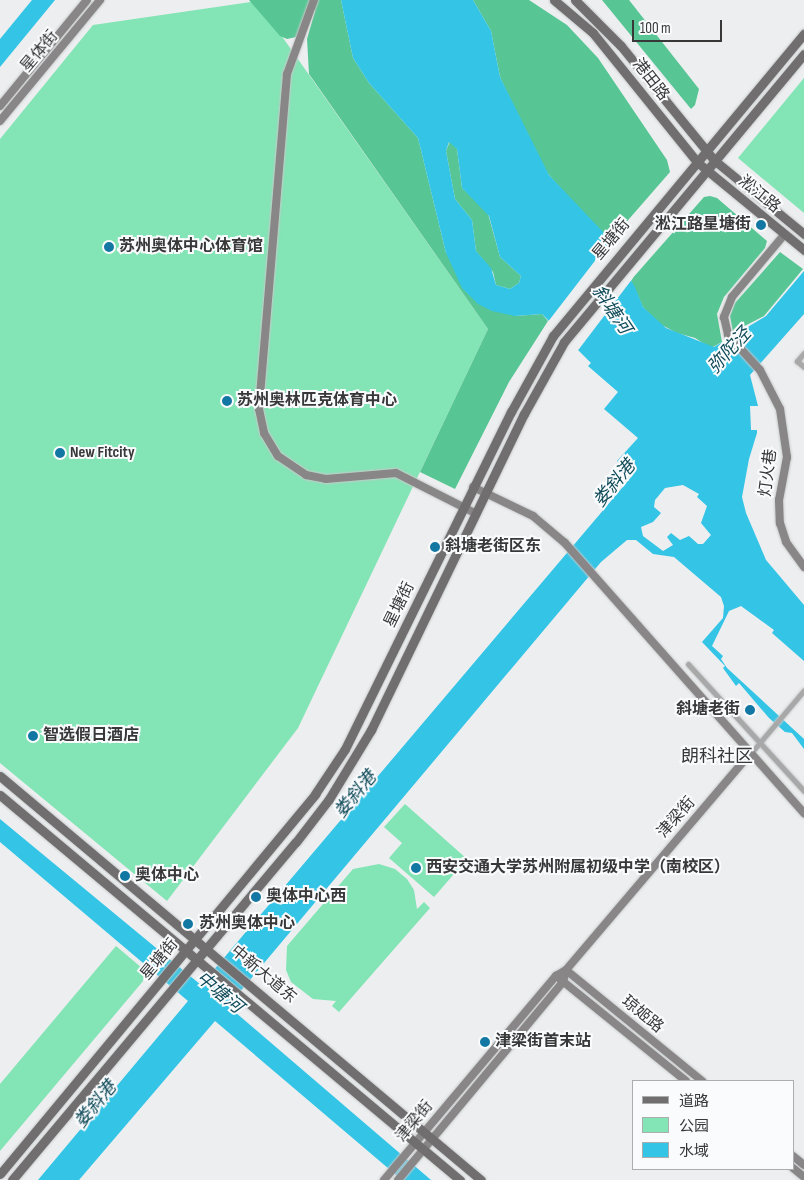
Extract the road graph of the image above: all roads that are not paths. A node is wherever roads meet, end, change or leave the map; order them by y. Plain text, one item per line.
1 (87, 0) edge
2 (100, 0) edge
3 (314, 0) edge
4 (554, 0) edge
5 (575, 0) edge
6 (804, 34) edge
7 (804, 54) edge
8 (0, 106) edge
9 (0, 121) edge
10 (705, 152) junction
11 (714, 160) junction
12 (697, 162) junction
13 (705, 170) junction
14 (804, 234) edge
15 (784, 235) junction
16 (804, 250) edge
17 (804, 353) edge
18 (804, 367) edge
19 (473, 487) junction
20 (485, 493) junction
21 (464, 507) junction
22 (475, 512) junction
23 (804, 568) edge
24 (688, 664) dead end
25 (804, 690) edge
26 (760, 743) junction
27 (751, 753) junction
28 (0, 776) edge
29 (804, 790) edge
30 (0, 795) edge
31 (804, 813) edge
32 (196, 941) junction
33 (207, 949) junction
34 (187, 952) junction
35 (197, 960) junction
36 (566, 970) junction
37 (559, 979) junction
38 (685, 1080) edge
39 (701, 1080) edge
40 (428, 1136) junction
41 (419, 1146) junction
42 (794, 1157) edge
43 (804, 1165) edge
44 (794, 1169) edge
45 (0, 1174) edge
46 (804, 1177) edge
47 (12, 1180) edge
48 (384, 1180) edge
49 (398, 1180) edge
50 (460, 1180) edge
51 (481, 1180) edge

1 - 8 street, 星体街
2 - 9 street, 星体街
3 - 21 street
4 - 12 main road, 港田路
5 - 10 main road, 港田路
6 - 10 main road, 星塘街
7 - 11 main road, 星塘街
10 - 11 main road, 淞江路
10 - 12 main road, 星塘街
11 - 13 main road, 星塘街
11 - 14 main road, 淞江路
12 - 13 main road, 淞江路
12 - 19 main road, 星塘街
13 - 15 main road, 淞江路
13 - 20 main road, 星塘街
15 - 16 main road, 淞江路
15 - 23 street, 灯火巷
17 - 18 street
19 - 20 street
19 - 21 main road, 星塘街
20 - 22 main road, 星塘街
20 - 27 street
21 - 22 street
21 - 32 main road, 星塘街
22 - 33 main road, 星塘街
24 - 26 street
25 - 26 street
26 - 27 street
26 - 29 street
27 - 31 street
27 - 36 street, 津梁街
28 - 32 main road, 中新大道东
30 - 34 main road, 中新大道东
32 - 33 main road, 中新大道东
32 - 34 main road, 星塘街
33 - 35 main road, 星塘街
33 - 40 main road, 中新大道东
34 - 35 main road, 中新大道东
34 - 45 main road, 星塘街
35 - 41 main road, 中新大道东
35 - 47 main road, 星塘街
36 - 37 street, 津梁街
36 - 39 street, 琼姬路
37 - 38 street, 琼姬路
37 - 40 street, 津梁街
40 - 41 street, 津梁街
40 - 51 main road, 中新大道东
41 - 48 street, 津梁街
41 - 49 street, 津梁街
41 - 50 main road, 中新大道东
42 - 43 street
44 - 46 street

